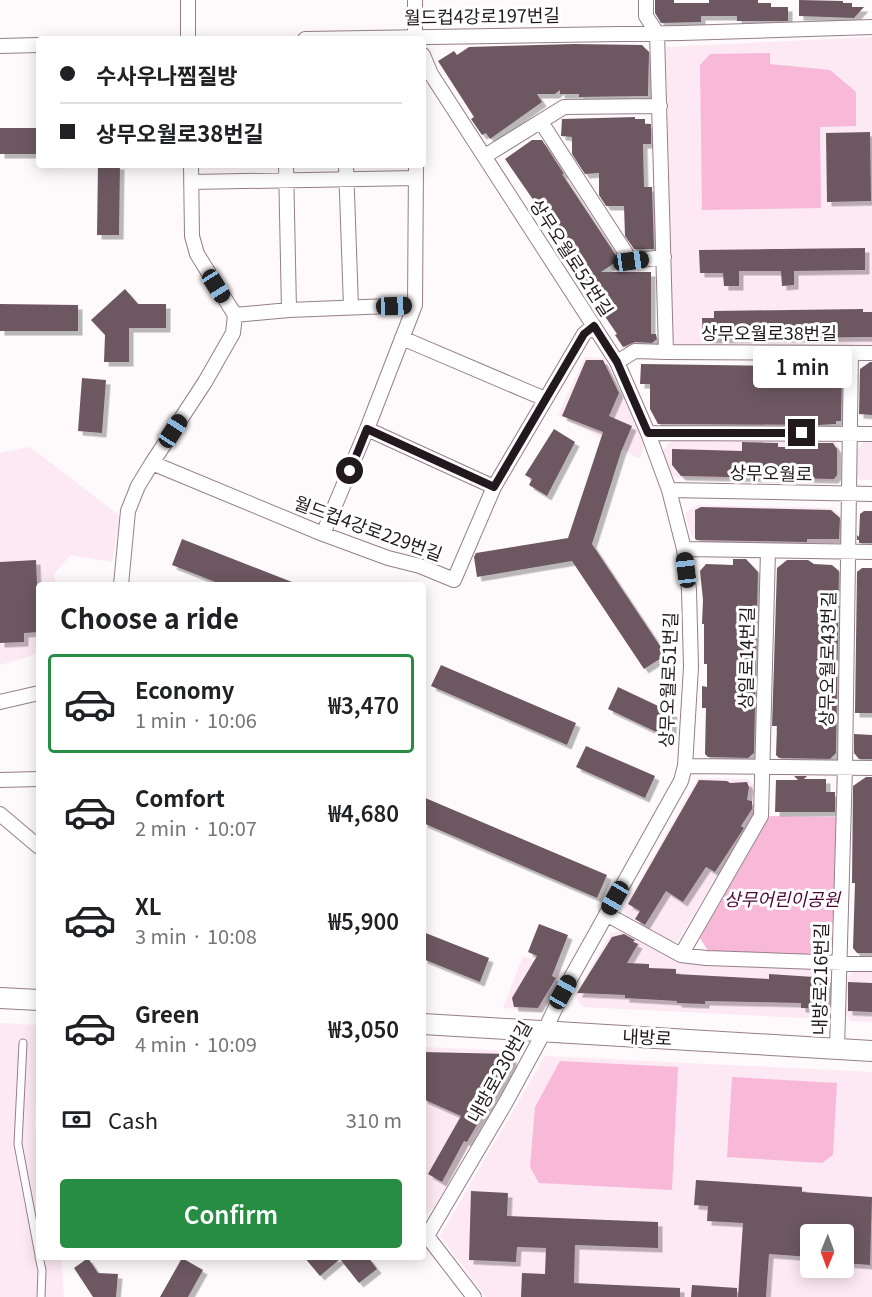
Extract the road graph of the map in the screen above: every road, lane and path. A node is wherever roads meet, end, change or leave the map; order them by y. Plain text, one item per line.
1 (188, 0) edge
2 (415, 0) edge
3 (646, 0) edge
4 (872, 27) edge
5 (657, 33) junction
6 (188, 36) edge
7 (416, 36) edge
8 (426, 38) edge
9 (36, 45) edge
10 (0, 46) edge
11 (426, 63) edge
12 (660, 106) junction
13 (541, 122) junction
14 (485, 156) junction
15 (190, 168) edge
16 (286, 168) edge
17 (416, 171) edge
18 (346, 172) edge
19 (286, 180) junction
20 (191, 182) junction
21 (664, 257) junction
22 (415, 305) junction
23 (351, 307) junction
24 (290, 310) junction
25 (234, 315) junction
26 (594, 326) junction
27 (402, 338) junction
28 (666, 352) junction
29 (851, 353) junction
30 (872, 353) edge
31 (617, 362) junction
32 (545, 399) junction
33 (367, 429) junction
34 (648, 433) junction
35 (850, 433) junction
36 (872, 434) edge
37 (152, 464) junction
38 (494, 487) junction
39 (669, 490) junction
40 (848, 493) junction
41 (872, 494) edge
42 (323, 534) junction
43 (684, 549) junction
44 (768, 551) junction
45 (847, 552) junction
46 (872, 552) edge
47 (122, 582) edge
48 (36, 694) edge
49 (0, 702) edge
50 (685, 766) junction
51 (763, 766) junction
52 (845, 767) junction
53 (872, 768) edge
54 (36, 779) edge
55 (0, 780) edge
56 (0, 813) edge
57 (36, 844) edge
58 (606, 914) junction
59 (681, 955) junction
60 (839, 963) junction
61 (872, 964) edge
62 (0, 998) edge
63 (36, 1000) edge
64 (426, 1024) edge
65 (544, 1032) junction
66 (23, 1043) dead end
67 (837, 1049) junction
68 (872, 1051) edge
69 (426, 1233) edge
70 (426, 1236) edge
71 (36, 1240) edge
72 (40, 1260) edge
73 (40, 1297) edge
74 (474, 1297) edge

1 - 6 street
2 - 7 street
3 - 5 street
4 - 5 street, 월드컵4강로197번길
5 - 8 street, 월드컵4강로197번길
5 - 12 street
9 - 10 street
11 - 14 street, 상무오월로52번길
12 - 13 street
12 - 21 street
13 - 14 street
13 - 21 street
14 - 26 street, 상무오월로52번길
15 - 20 street
16 - 19 street
17 - 18 street
17 - 22 street
18 - 19 street
18 - 23 street
19 - 20 street
19 - 24 street
20 - 25 street
21 - 28 street
22 - 23 street
22 - 27 street
23 - 24 street
24 - 25 street
25 - 37 street
26 - 31 street, 상무오월로52번길
26 - 32 street, 월드컵4강로229번길
27 - 32 street
27 - 33 street
28 - 29 street, 상무오월로38번길
28 - 31 street, 상무오월로38번길
29 - 30 street, 상무오월로38번길
29 - 35 street, 상무오월로43번길
31 - 34 street, 상무오월로52번길
32 - 38 street, 월드컵4강로229번길
33 - 38 street
33 - 42 street
34 - 35 street
34 - 39 street, 상무오월로52번길
35 - 36 street
35 - 40 street, 상무오월로43번길
37 - 42 street, 월드컵4강로229번길
37 - 47 street
38 - 42 street, 월드컵4강로229번길
39 - 40 street, 상무오월로
39 - 43 street, 상무오월로51번길
40 - 41 street, 상무오월로
40 - 45 street, 상무오월로43번길
43 - 44 street
43 - 50 street, 상무오월로51번길
44 - 45 street
44 - 51 street, 상일로14번길
45 - 46 street
45 - 52 street, 상무오월로43번길
48 - 49 street
50 - 51 street
50 - 58 street, 내방로230번길
51 - 52 street
51 - 59 street, 상일로14번길
52 - 53 street
52 - 60 street, 내방로216번길
54 - 55 street
56 - 57 street
58 - 59 street
58 - 65 street, 내방로230번길
59 - 60 street
60 - 61 street
60 - 67 street, 내방로216번길
62 - 63 street
64 - 65 street, 내방로
65 - 67 street, 내방로
65 - 69 street, 내방로230번길
66 - 71 lane
67 - 68 street, 내방로
70 - 74 street
72 - 73 lane

